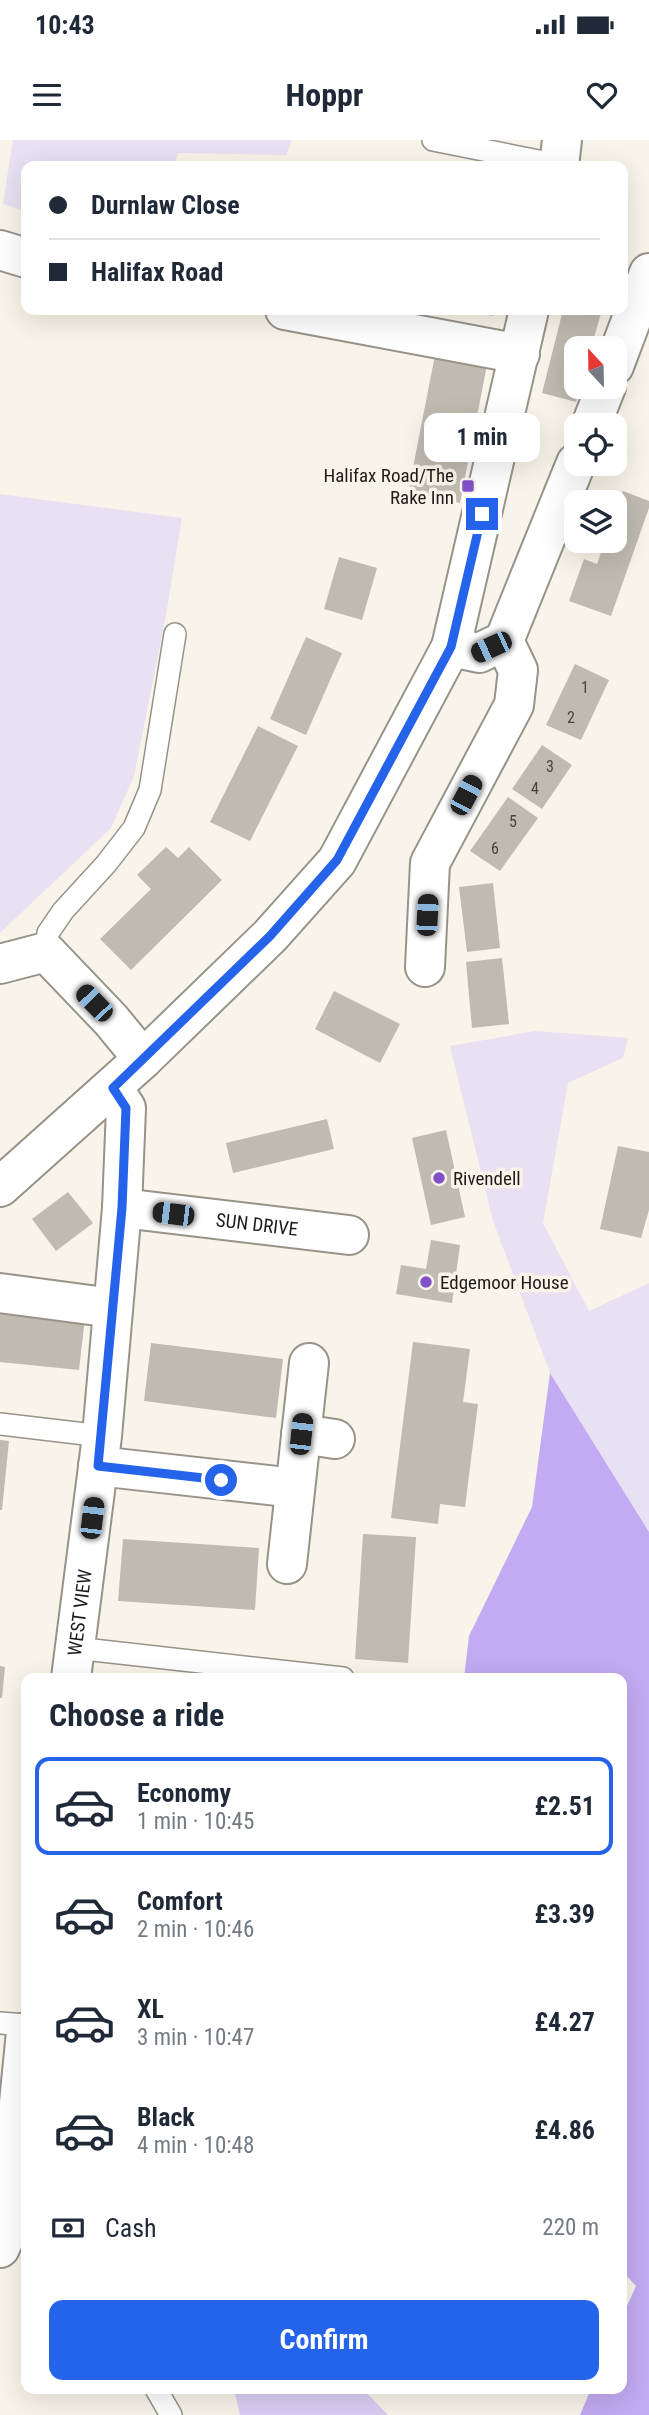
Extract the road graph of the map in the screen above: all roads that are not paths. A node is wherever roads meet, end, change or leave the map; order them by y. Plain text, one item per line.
1 (433, 140) edge
2 (560, 157) edge
3 (0, 250) edge
4 (21, 256) edge
5 (649, 273) edge
6 (312, 315) edge
7 (528, 315) edge
8 (625, 336) edge
9 (520, 354) junction
10 (571, 476) edge
11 (175, 634) dead end
12 (504, 641) junction
13 (451, 647) junction
14 (46, 952) junction
15 (0, 964) edge
16 (425, 967) dead end
17 (144, 1059) junction
18 (113, 1088) junction
19 (0, 1187) edge
20 (122, 1208) junction
21 (349, 1235) dead end
22 (0, 1293) edge
23 (113, 1308) junction
24 (309, 1363) dead end
25 (0, 1424) edge
26 (100, 1451) junction
27 (295, 1488) junction
28 (287, 1564) dead end
29 (73, 1663) edge
30 (253, 1673) edge
31 (0, 2023) edge
32 (21, 2025) edge
33 (21, 2090) edge
34 (8, 2239) edge
35 (159, 2394) edge
36 (172, 2415) edge

1 - 2 lane
3 - 4 street
5 - 8 street
6 - 9 street
7 - 9 street
9 - 13 street
10 - 12 street
11 - 14 lane
12 - 13 street
12 - 16 street
13 - 17 street
14 - 15 street
14 - 17 street
17 - 18 street
18 - 19 street
18 - 20 street, WEST VIEW
20 - 21 street, SUN DRIVE
20 - 23 street, WEST VIEW
22 - 23 street
23 - 26 street, WEST VIEW
24 - 27 street
25 - 26 lane
26 - 27 street
26 - 29 street, WEST VIEW
27 - 28 street
29 - 30 lane
31 - 32 lane
33 - 34 street
35 - 36 lane

